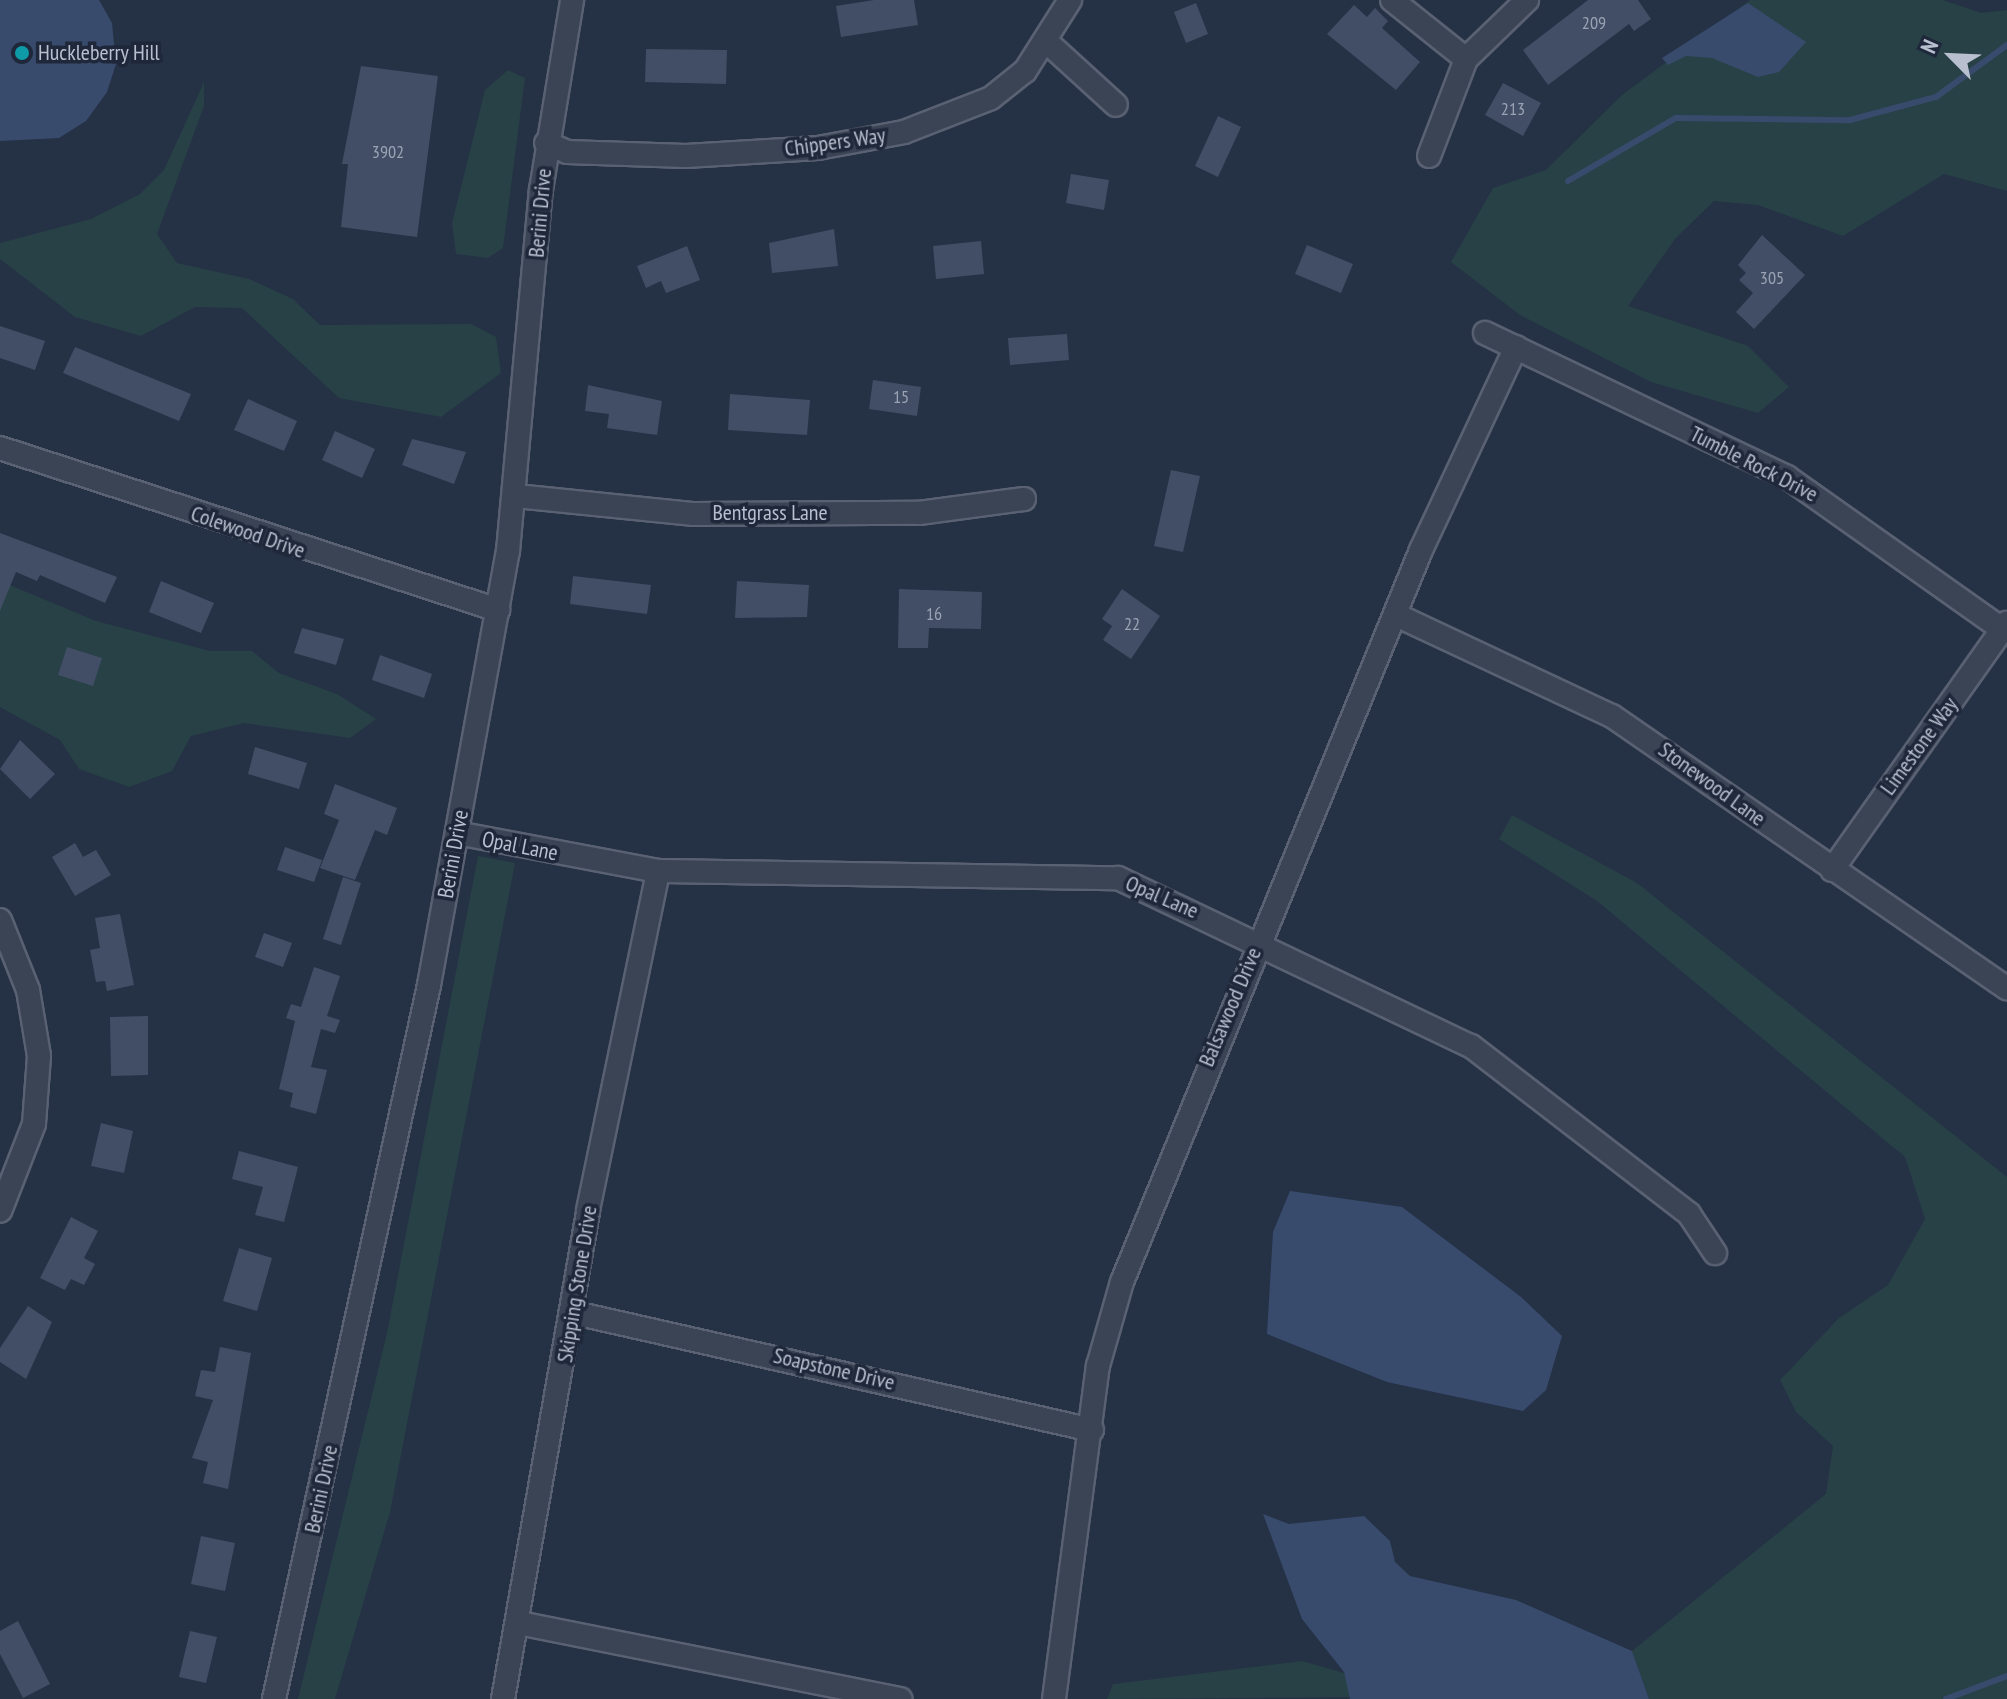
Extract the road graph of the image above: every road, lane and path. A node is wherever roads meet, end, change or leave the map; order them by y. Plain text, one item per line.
1 (572, 0) edge
2 (1070, 0) edge
3 (1392, 0) edge
4 (1527, 0) edge
5 (1047, 42) junction
6 (1466, 59) junction
7 (1116, 105) dead end
8 (546, 143) junction
9 (1429, 156) dead end
10 (1485, 333) dead end
11 (1516, 347) junction
12 (0, 448) edge
13 (516, 496) junction
14 (1024, 499) dead end
15 (498, 610) junction
16 (1396, 615) junction
17 (2005, 626) edge
18 (457, 833) junction
19 (1832, 870) junction
20 (658, 871) junction
21 (0, 920) edge
22 (1258, 940) junction
23 (2007, 989) edge
24 (0, 1211) edge
25 (1715, 1253) dead end
26 (575, 1313) junction
27 (1092, 1430) junction
28 (519, 1623) junction
29 (274, 1699) edge
30 (503, 1699) edge
31 (900, 1699) edge
32 (1054, 1699) edge

1 - 8 street, Berini Drive
2 - 5 street, Chippers Way
3 - 6 street
4 - 6 street
5 - 7 street
5 - 8 street, Chippers Way
6 - 9 street
8 - 13 street, Berini Drive
10 - 11 street, Tumble Rock Drive
11 - 16 street, Balsawood Drive
11 - 17 street, Tumble Rock Drive
12 - 15 street, Colewood Drive
13 - 14 street, Bentgrass Lane
13 - 15 street, Berini Drive
15 - 18 street, Berini Drive
16 - 19 street, Stonewood Lane
16 - 22 street, Balsawood Drive
17 - 19 street, Limestone Way
18 - 20 street, Opal Lane
18 - 29 street, Berini Drive
19 - 23 street, Stonewood Lane
20 - 22 street, Opal Lane
20 - 26 street, Skipping Stone Drive
21 - 24 street
22 - 25 street, Opal Lane
22 - 27 street, Balsawood Drive
26 - 27 street, Soapstone Drive
26 - 28 street, Skipping Stone Drive
27 - 32 street, Balsawood Drive
28 - 30 street, Skipping Stone Drive
28 - 31 street

